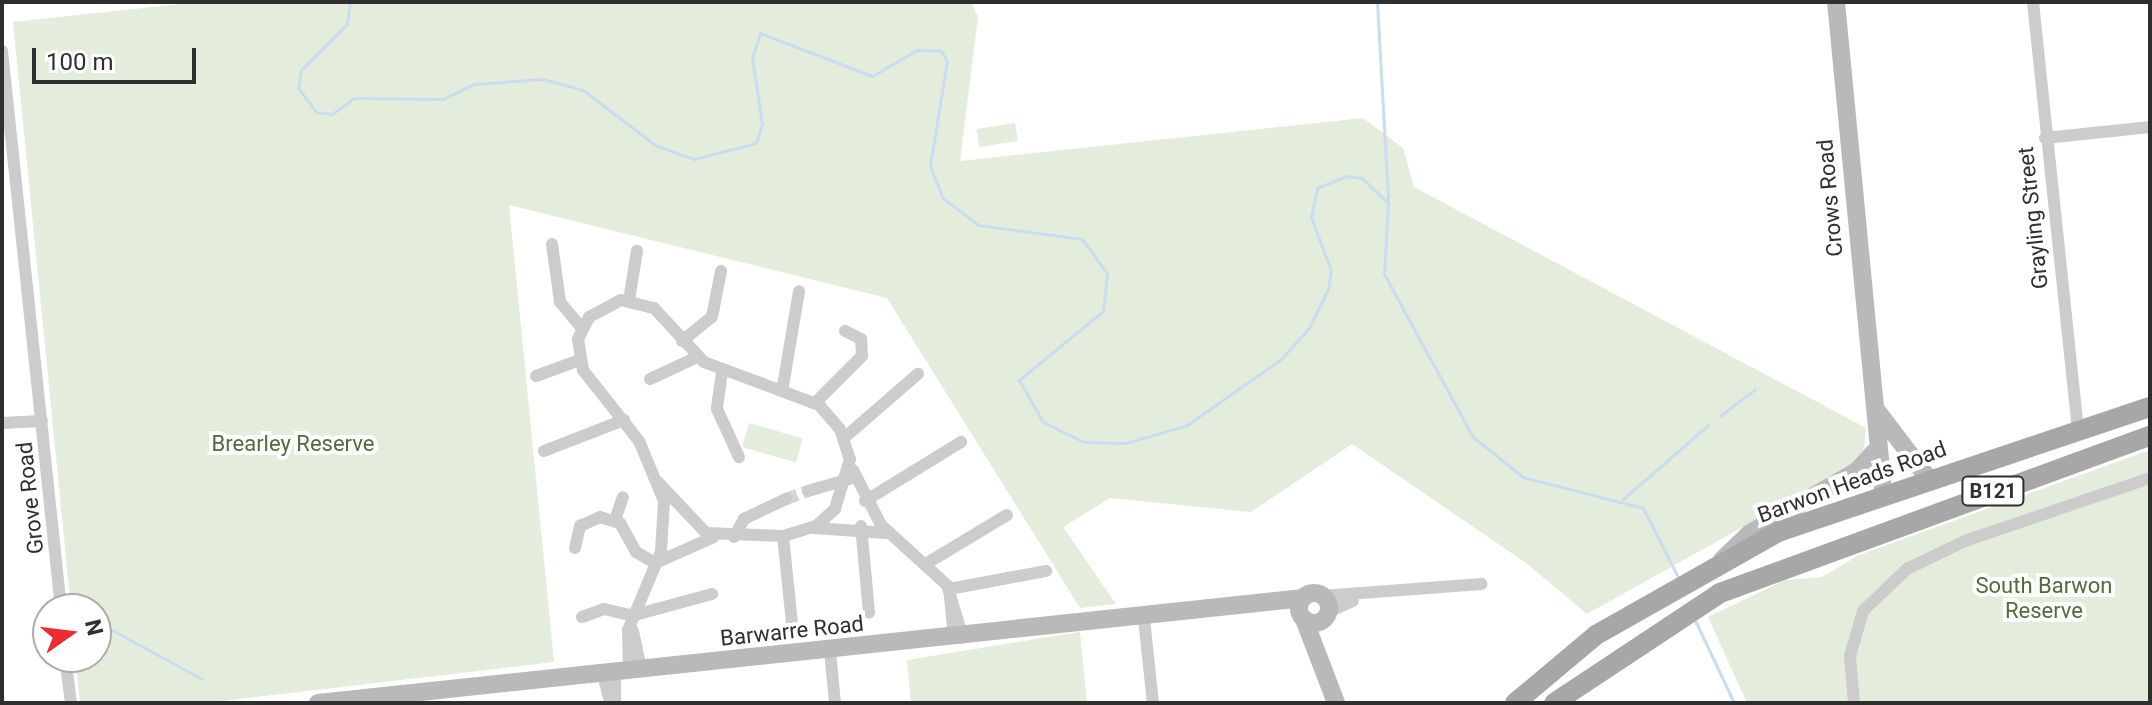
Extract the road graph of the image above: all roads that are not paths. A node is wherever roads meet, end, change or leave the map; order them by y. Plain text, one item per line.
1 (1836, 2) edge
2 (2033, 2) edge
3 (2, 51) edge
4 (2150, 127) edge
5 (2045, 138) junction
6 (552, 244) dead end
7 (637, 251) dead end
8 (721, 271) dead end
9 (799, 291) dead end
10 (629, 300) junction
11 (581, 327) junction
12 (845, 331) dead end
13 (682, 341) junction
14 (697, 357) junction
15 (580, 360) junction
16 (722, 372) junction
17 (918, 374) dead end
18 (536, 376) dead end
19 (650, 379) dead end
20 (783, 386) junction
21 (1873, 388) junction
22 (815, 403) junction
23 (2150, 407) edge
24 (624, 420) junction
25 (42, 421) junction
26 (2, 423) edge
27 (2078, 429) junction
28 (1884, 431) junction
29 (2150, 436) edge
30 (844, 438) junction
31 (961, 442) dead end
32 (544, 451) dead end
33 (1874, 452) junction
34 (739, 457) dead end
35 (850, 459) junction
36 (1928, 478) junction
37 (2150, 478) edge
38 (849, 479) junction
39 (658, 482) junction
40 (808, 491) tunnel mouth
41 (1888, 491) junction
42 (623, 497) dead end
43 (786, 499) tunnel mouth
44 (865, 501) junction
45 (1007, 515) dead end
46 (615, 520) junction
47 (1899, 524) junction
48 (861, 526) junction
49 (809, 529) junction
50 (729, 536) junction
51 (783, 536) junction
52 (896, 539) junction
53 (575, 548) dead end
54 (929, 562) junction
55 (655, 563) junction
56 (1715, 564) junction
57 (1046, 571) dead end
58 (1482, 584) dead end
59 (949, 589) junction
60 (59, 593) edge
61 (712, 594) dead end
62 (597, 595) dead end
63 (602, 609) junction
64 (1313, 610) junction
65 (869, 613) dead end
66 (631, 616) junction
67 (582, 617) dead end
68 (1144, 619) junction
69 (793, 633) dead end
70 (958, 638) junction
71 (830, 651) junction
72 (622, 672) junction
73 (67, 673) edge
74 (69, 673) edge
75 (71, 703) edge
76 (77, 703) edge
77 (318, 703) edge
78 (612, 703) edge
79 (835, 703) edge
80 (1153, 703) edge
81 (1336, 703) edge
82 (1515, 703) edge
83 (1554, 703) edge
84 (1854, 703) edge

1 - 21 street, Crows Road
2 - 5 street, Grayling Street
3 - 25 street, Grove Road
4 - 5 street
5 - 27 street, Grayling Street
6 - 11 street
7 - 10 street
8 - 13 street
9 - 20 street
10 - 11 street
10 - 13 street
11 - 15 street
12 - 22 street
13 - 14 street
14 - 16 street
14 - 19 street
15 - 18 street
15 - 24 street
16 - 20 street
16 - 34 street
17 - 30 street
20 - 22 street
21 - 28 street, Crows Road
21 - 33 street, Crows Road
22 - 30 street
23 - 27 main road, Barwon Heads Road / B121
24 - 32 street
24 - 39 street
25 - 26 street
25 - 60 street, Grove Road
27 - 36 main road, Barwon Heads Road / B121
28 - 36 street
28 - 41 street
29 - 47 main road, B121
30 - 35 street
31 - 44 street
33 - 41 street, Crows Road
33 - 56 street
35 - 38 street
35 - 44 street
36 - 41 main road, Barwon Heads Road / B121
37 - 84 street
38 - 40 street
38 - 49 street
39 - 50 street
39 - 55 street
41 - 47 main road
41 - 56 main road, Barwon Heads Road / B121
42 - 46 street
43 - 50 street
44 - 52 street
45 - 54 street
46 - 53 street
46 - 55 street
47 - 83 main road, B121
48 - 49 street
48 - 52 street
48 - 65 street
49 - 51 street
50 - 51 street
50 - 55 street
51 - 69 street
52 - 54 street
54 - 59 street
55 - 66 street
56 - 82 main road, Barwon Heads Road / B121
57 - 59 street
58 - 64 street
59 - 70 street
61 - 66 street
62 - 63 street
63 - 66 street
63 - 67 street
64 - 68 street, Barwarre Road
64 - 81 street
66 - 72 street
68 - 70 street, Barwarre Road
68 - 80 street
70 - 71 street, Barwarre Road
71 - 72 street, Barwarre Road
71 - 79 street
72 - 77 street, Barwarre Road
72 - 78 street
73 - 75 street
74 - 76 street

